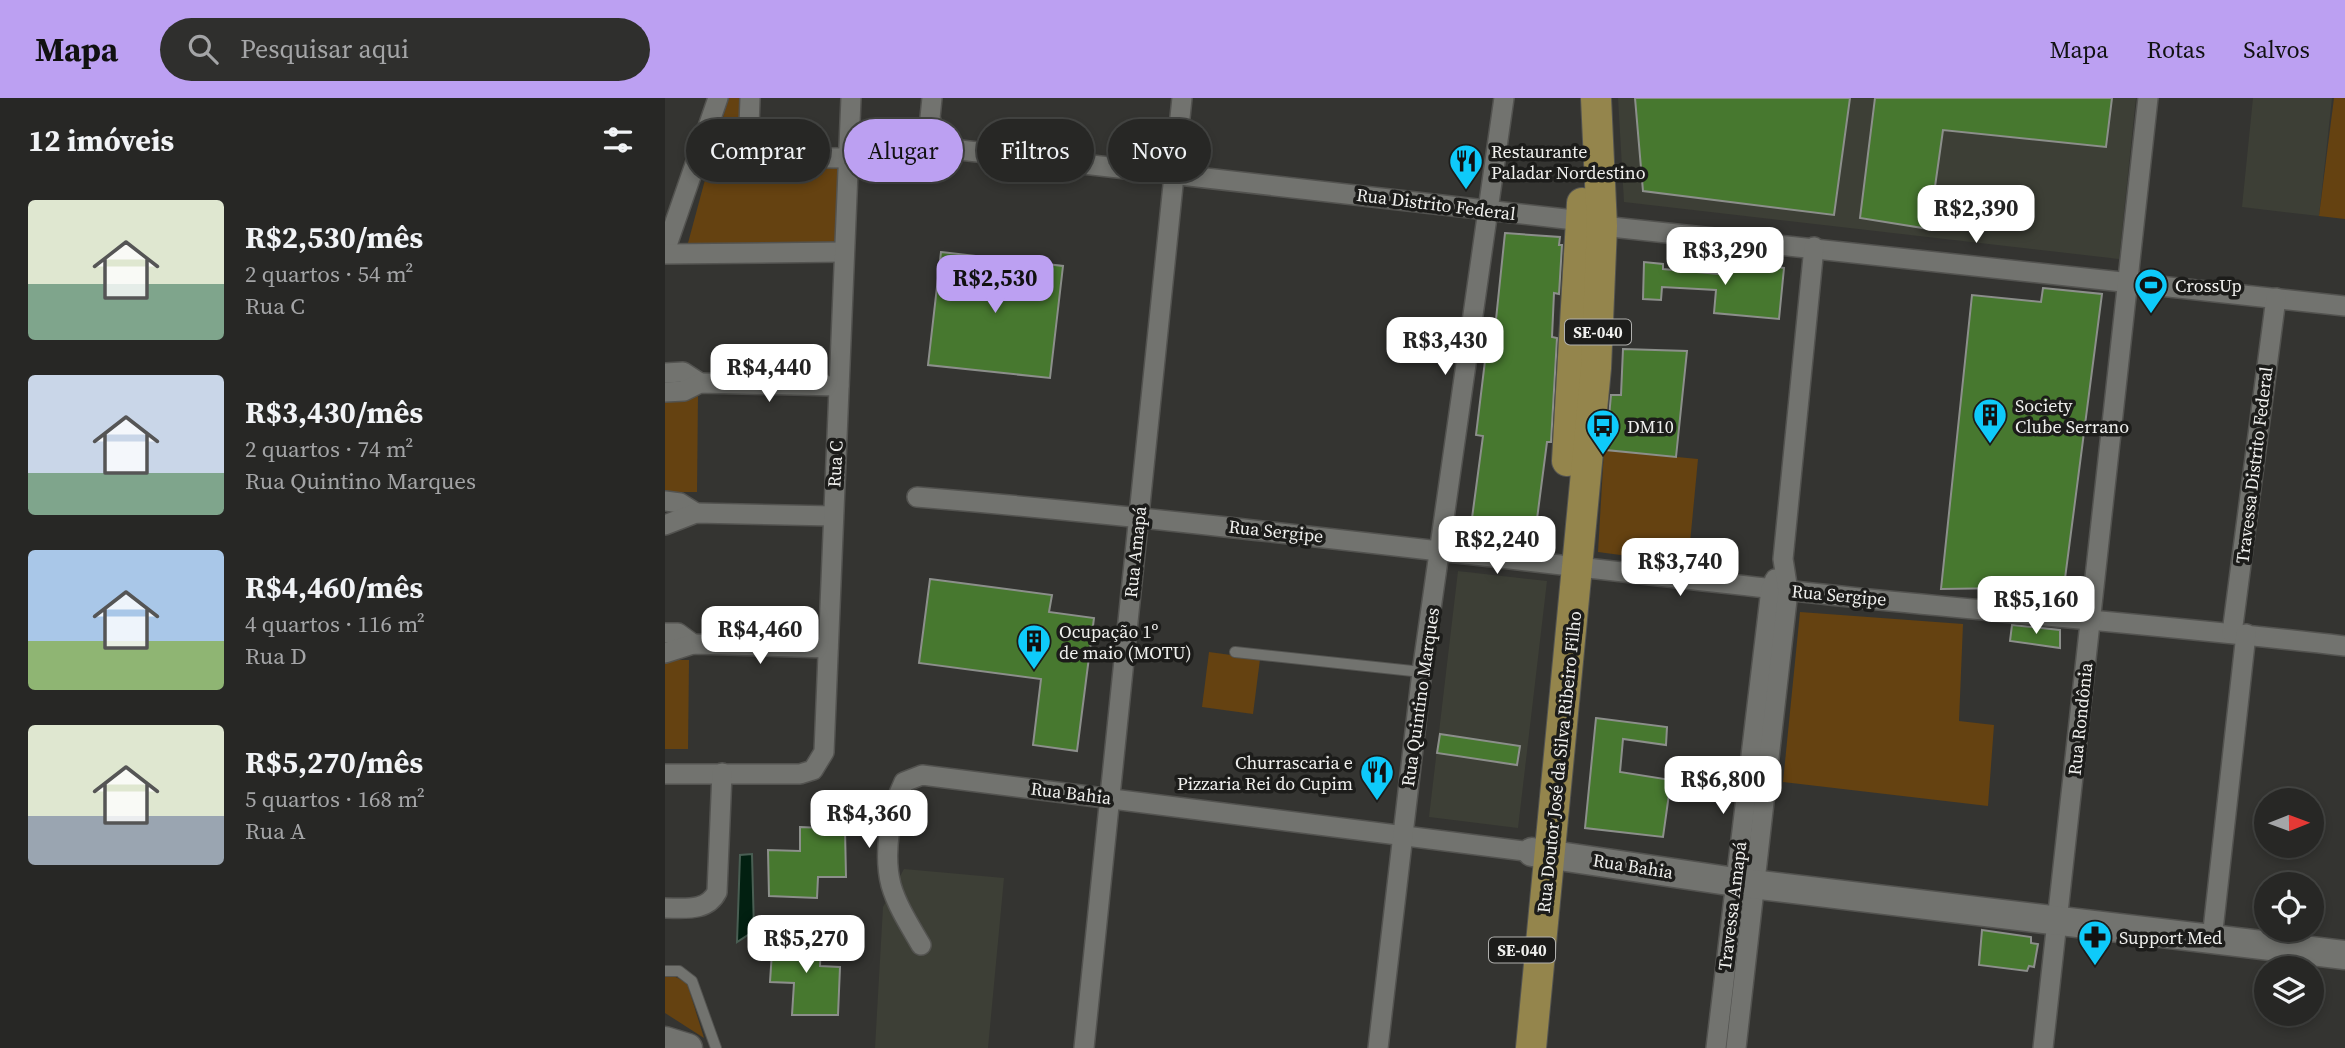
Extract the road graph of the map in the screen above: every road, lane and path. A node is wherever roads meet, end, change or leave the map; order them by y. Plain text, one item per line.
1 (718, 98) edge
2 (750, 98) edge
3 (851, 98) edge
4 (932, 98) edge
5 (1182, 98) edge
6 (1504, 98) edge
7 (1579, 98) edge
8 (1596, 98) edge
9 (2148, 98) edge
10 (711, 119) edge
11 (749, 119) edge
12 (850, 119) edge
13 (1179, 119) edge
14 (1108, 166) edge
15 (1211, 177) edge
16 (689, 182) edge
17 (847, 182) edge
18 (1172, 182) edge
19 (1488, 210) junction
20 (1592, 224) junction
21 (1814, 247) junction
22 (665, 252) edge
23 (843, 252) junction
24 (2128, 282) junction
25 (2276, 298) junction
26 (2345, 306) edge
27 (665, 373) edge
28 (700, 383) junction
29 (839, 386) junction
30 (665, 391) edge
31 (917, 497) dead end
32 (665, 501) edge
33 (696, 513) junction
34 (833, 516) junction
35 (1139, 516) junction
36 (665, 525) edge
37 (1441, 549) junction
38 (1568, 565) junction
39 (1780, 590) junction
40 (2091, 618) junction
41 (665, 633) edge
42 (2239, 634) junction
43 (694, 644) junction
44 (2345, 646) edge
45 (828, 648) junction
46 (1235, 652) dead end
47 (665, 653) edge
48 (1422, 672) junction
49 (722, 773) junction
50 (665, 774) edge
51 (1111, 798) junction
52 (1401, 836) junction
53 (1541, 853) junction
54 (1745, 882) junction
55 (665, 908) edge
56 (2060, 920) junction
57 (2212, 939) junction
58 (921, 944) dead end
59 (2345, 955) edge
60 (665, 971) edge
61 (716, 1048) edge
62 (1084, 1048) edge
63 (1378, 1048) edge
64 (1513, 1048) edge
65 (1531, 1048) edge
66 (1716, 1048) edge
67 (1736, 1048) edge
68 (2043, 1048) edge

1 - 10 street
2 - 11 street
3 - 12 street, Rua C
4 - 14 street, Rua Distrito Federal
5 - 13 street, Rua Amapá
6 - 19 street, Rua Quintino Marques
7 - 20 main road, Rua Doutor José da Silva Ribeiro Filho / SE-040
8 - 20 main road, Rua Doutor José da Silva Ribeiro Filho / SE-040
9 - 24 street, Rua Rondônia
15 - 19 street, Rua Distrito Federal
16 - 22 street
17 - 23 street, Rua C
18 - 35 street, Rua Amapá
19 - 20 street, Rua Distrito Federal
19 - 37 street, Rua Quintino Marques
20 - 21 street, Rua Distrito Federal
20 - 38 main road, Rua Doutor José da Silva Ribeiro Filho / SE-040
21 - 24 street, Rua Distrito Federal
21 - 39 street, Travessa Amapá
22 - 23 street
23 - 29 street, Rua C
24 - 25 street, Rua Distrito Federal
24 - 40 street, Rua Rondônia
25 - 26 street, Rua Distrito Federal
25 - 42 street, Travessa Distrito Federal
27 - 28 street
28 - 29 street
28 - 30 street
29 - 34 street, Rua C
31 - 35 street, Rua Sergipe
32 - 33 street
33 - 34 street
33 - 36 street
34 - 45 street, Rua C
35 - 37 street, Rua Sergipe
35 - 51 street, Rua Amapá
37 - 38 street, Rua Sergipe
37 - 48 street, Rua Quintino Marques
38 - 39 street, Rua Sergipe
38 - 53 main road, Rua Doutor José da Silva Ribeiro Filho / SE-040
39 - 40 street, Rua Sergipe
39 - 54 street, Travessa Amapá
40 - 42 street, Rua Sergipe
40 - 56 street, Rua Rondônia
41 - 43 street
42 - 44 street, Rua Sergipe
42 - 57 street, Travessa Distrito Federal
43 - 45 street
43 - 47 street
45 - 49 street, Rua C
46 - 48 lane
48 - 52 street, Rua Quintino Marques
49 - 50 street
49 - 55 street
51 - 52 street, Rua Bahia
51 - 58 street, Rua Bahia
51 - 62 street, Rua Amapá
52 - 53 street, Rua Bahia
52 - 63 street, Rua Quintino Marques
53 - 54 main road, Rua Bahia
53 - 64 main road, Rua Doutor José da Silva Ribeiro Filho / SE-040
53 - 65 main road, Rua Doutor José da Silva Ribeiro Filho / SE-040
54 - 56 main road, Rua Bahia
54 - 66 street, Travessa Amapá
54 - 67 street, Travessa Amapá
56 - 57 main road, Rua Bahia
56 - 68 street, Rua Rondônia
57 - 59 main road, Rua Bahia
60 - 61 lane

